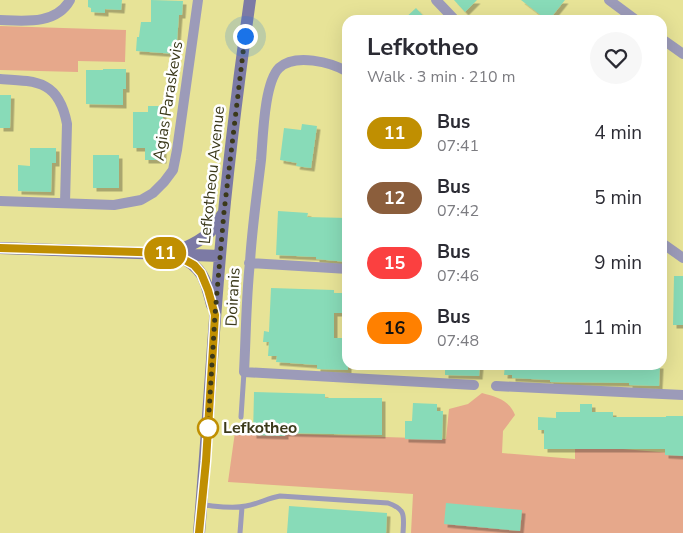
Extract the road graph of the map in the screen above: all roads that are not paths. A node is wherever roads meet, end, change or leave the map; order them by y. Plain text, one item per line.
1 (70, 0) edge
2 (198, 0) edge
3 (250, 0) edge
4 (436, 0) edge
5 (609, 0) edge
6 (450, 15) edge
7 (629, 15) edge
8 (0, 20) edge
9 (667, 43) edge
10 (683, 54) edge
11 (342, 70) edge
12 (0, 79) edge
13 (0, 201) edge
14 (64, 203) junction
15 (224, 212) junction
16 (667, 247) edge
17 (0, 248) edge
18 (172, 253) junction
19 (220, 256) junction
20 (683, 258) edge
21 (249, 263) junction
22 (342, 269) edge
23 (215, 315) junction
24 (244, 372) junction
25 (474, 385) dead end
26 (496, 386) dead end
27 (683, 395) edge
28 (241, 417) dead end
29 (202, 505) junction
30 (242, 507) junction
31 (199, 533) edge
32 (240, 533) edge
33 (403, 533) edge

1 - 8 street
2 - 14 street, Agias Paraskevis
3 - 15 main road, Lefkotheou Avenue
4 - 6 street
5 - 7 street
9 - 10 street
11 - 21 street, Doiranis
12 - 14 street
13 - 14 street, Agias Paraskevis
15 - 18 main road
15 - 19 main road, Lefkotheou Avenue
16 - 20 street
17 - 18 main road
18 - 19 main road
18 - 23 main road
19 - 23 main road, Lefkotheou Avenue
21 - 22 street
21 - 24 street, Doiranis
23 - 29 main road, Lefkotheou Avenue
24 - 25 street
24 - 28 lane
26 - 27 street
29 - 30 lane
29 - 31 main road, Lefkotheou Avenue
30 - 32 lane
30 - 33 lane

